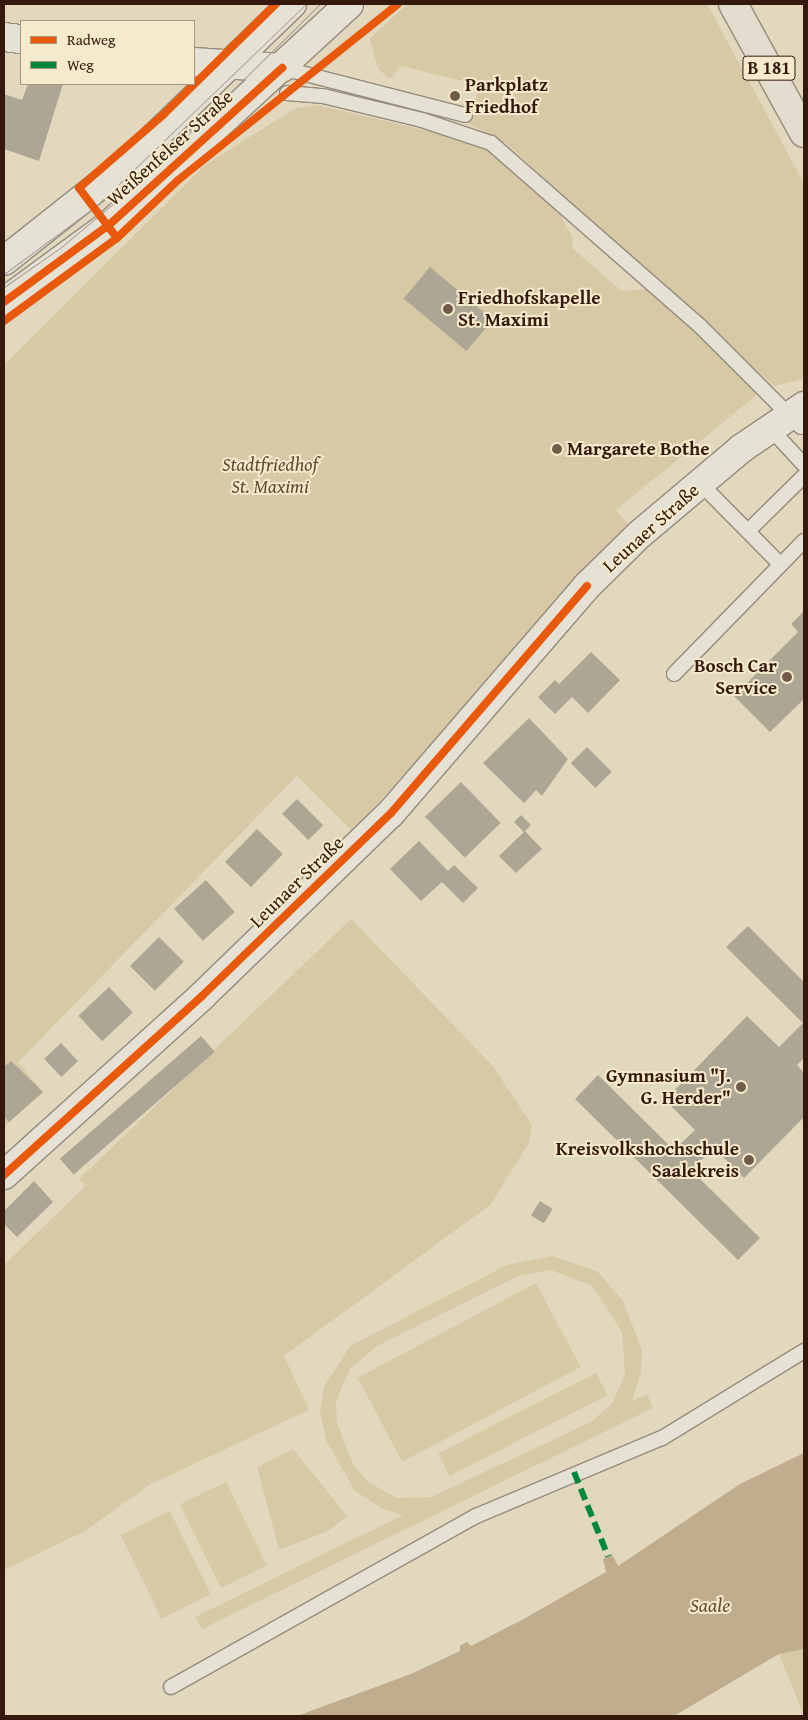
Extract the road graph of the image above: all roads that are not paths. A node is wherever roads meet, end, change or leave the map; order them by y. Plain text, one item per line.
1 (292, 4) edge
2 (349, 4) edge
3 (734, 4) edge
4 (4, 37) edge
5 (20, 39) edge
6 (195, 62) edge
7 (229, 66) junction
8 (285, 80) junction
9 (465, 115) dead end
10 (804, 133) edge
11 (4, 261) edge
12 (4, 302) edge
13 (791, 419) edge
14 (804, 465) edge
15 (804, 476) edge
16 (700, 483) junction
17 (748, 531) junction
18 (804, 541) edge
19 (780, 564) junction
20 (674, 674) dead end
21 (4, 1175) edge
22 (804, 1351) edge
23 (171, 1686) dead end

1 - 7 street, Weißenfelser Straße
2 - 8 street, Weißenfelser Straße
3 - 10 main road, B 181
4 - 5 street
6 - 7 street
7 - 8 street
7 - 11 street, Weißenfelser Straße
8 - 9 lane
8 - 12 street, Weißenfelser Straße
8 - 13 lane
13 - 14 lane
13 - 16 street, Leunaer Straße
15 - 17 lane
16 - 17 lane
16 - 21 street, Leunaer Straße
17 - 19 lane
18 - 19 lane
19 - 20 lane
22 - 23 lane

